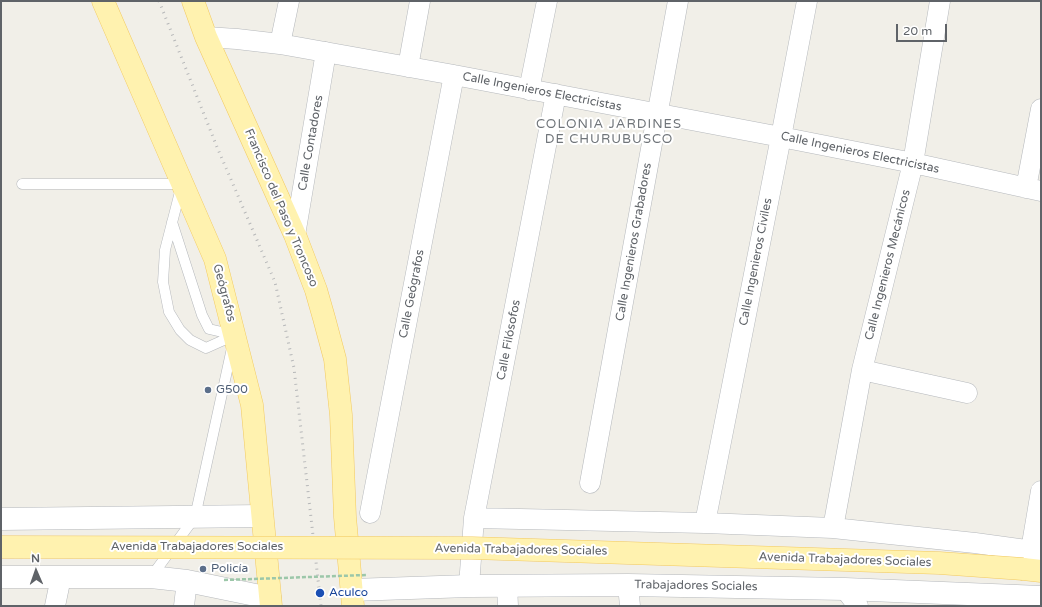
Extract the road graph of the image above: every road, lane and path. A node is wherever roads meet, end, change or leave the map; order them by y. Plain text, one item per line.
1 (103, 1) edge
2 (193, 1) edge
3 (289, 1) edge
4 (420, 1) edge
5 (547, 1) edge
6 (678, 1) edge
7 (807, 1) edge
8 (940, 1) edge
9 (206, 37) junction
10 (280, 44) junction
11 (326, 52) junction
12 (408, 68) junction
13 (454, 75) junction
14 (529, 90) junction
15 (556, 94) junction
16 (1041, 109) edge
17 (658, 113) junction
18 (781, 137) junction
19 (913, 163) junction
20 (22, 184) dead end
21 (182, 184) junction
22 (1033, 190) edge
23 (172, 222) junction
24 (295, 234) junction
25 (235, 335) junction
26 (862, 370) junction
27 (967, 393) dead end
28 (590, 484) dead end
29 (1041, 491) edge
30 (370, 513) dead end
31 (262, 516) junction
32 (195, 517) junction
33 (474, 518) junction
34 (1, 519) edge
35 (705, 523) junction
36 (833, 528) junction
37 (1, 547) edge
38 (1034, 560) edge
39 (151, 576) junction
40 (1, 577) edge
41 (61, 577) junction
42 (224, 580) dead end
43 (187, 582) junction
44 (628, 584) junction
45 (469, 586) junction
46 (845, 589) junction
47 (357, 590) edge
48 (508, 596) edge
49 (1041, 597) edge
50 (270, 602) edge
51 (55, 606) edge
52 (184, 606) edge
53 (630, 606) edge
54 (858, 606) edge

1 - 21 main road, Geógrafos
2 - 9 main road, Francisco del Paso y Troncoso
3 - 10 street
4 - 12 street
5 - 14 street
6 - 17 street, Calle Ingenieros Grabadores
7 - 18 street, Calle Ingenieros Civiles
8 - 19 street, Calle Ingenieros Mecánicos
9 - 10 street, Calle Ingenieros Electricistas
9 - 24 main road, Francisco del Paso y Troncoso
10 - 11 street, Calle Ingenieros Electricistas
11 - 12 street, Calle Ingenieros Electricistas
11 - 24 street, Calle Contadores
12 - 13 street, Calle Ingenieros Electricistas
13 - 14 street, Calle Ingenieros Electricistas
13 - 30 street, Calle Geógrafos
14 - 15 street, Calle Ingenieros Electricistas
15 - 17 street, Calle Ingenieros Electricistas
15 - 33 street, Calle Filósofos
16 - 22 street
17 - 18 street, Calle Ingenieros Electricistas
17 - 28 street, Calle Ingenieros Grabadores
18 - 19 street, Calle Ingenieros Electricistas
18 - 35 street, Calle Ingenieros Civiles
19 - 22 street, Calle Ingenieros Electricistas
19 - 26 street, Calle Ingenieros Mecánicos
20 - 21 lane
21 - 23 lane
21 - 25 main road, Geógrafos
23 - 25 lane
23 - 25 lane
24 - 47 main road, Francisco del Paso y Troncoso
25 - 31 main road, Geógrafos
25 - 32 lane
26 - 27 street
26 - 36 street, Calle Ingenieros Mecánicos
29 - 38 street
31 - 32 street
31 - 50 main road, Geógrafos
32 - 34 street
32 - 39 lane
33 - 35 street
33 - 45 street, Calle Filósofos
35 - 36 street
36 - 38 street
37 - 38 main road, Avenida Trabajadores Sociales, bridge
39 - 41 street
39 - 43 street
40 - 41 street
41 - 51 street
42 - 47 path, bridge
43 - 50 street
43 - 52 street
44 - 46 street, Trabajadores Sociales
44 - 48 street, Trabajadores Sociales
44 - 53 street
45 - 47 street, Trabajadores Sociales
45 - 48 street, Trabajadores Sociales
46 - 49 street, Trabajadores Sociales
46 - 54 street

